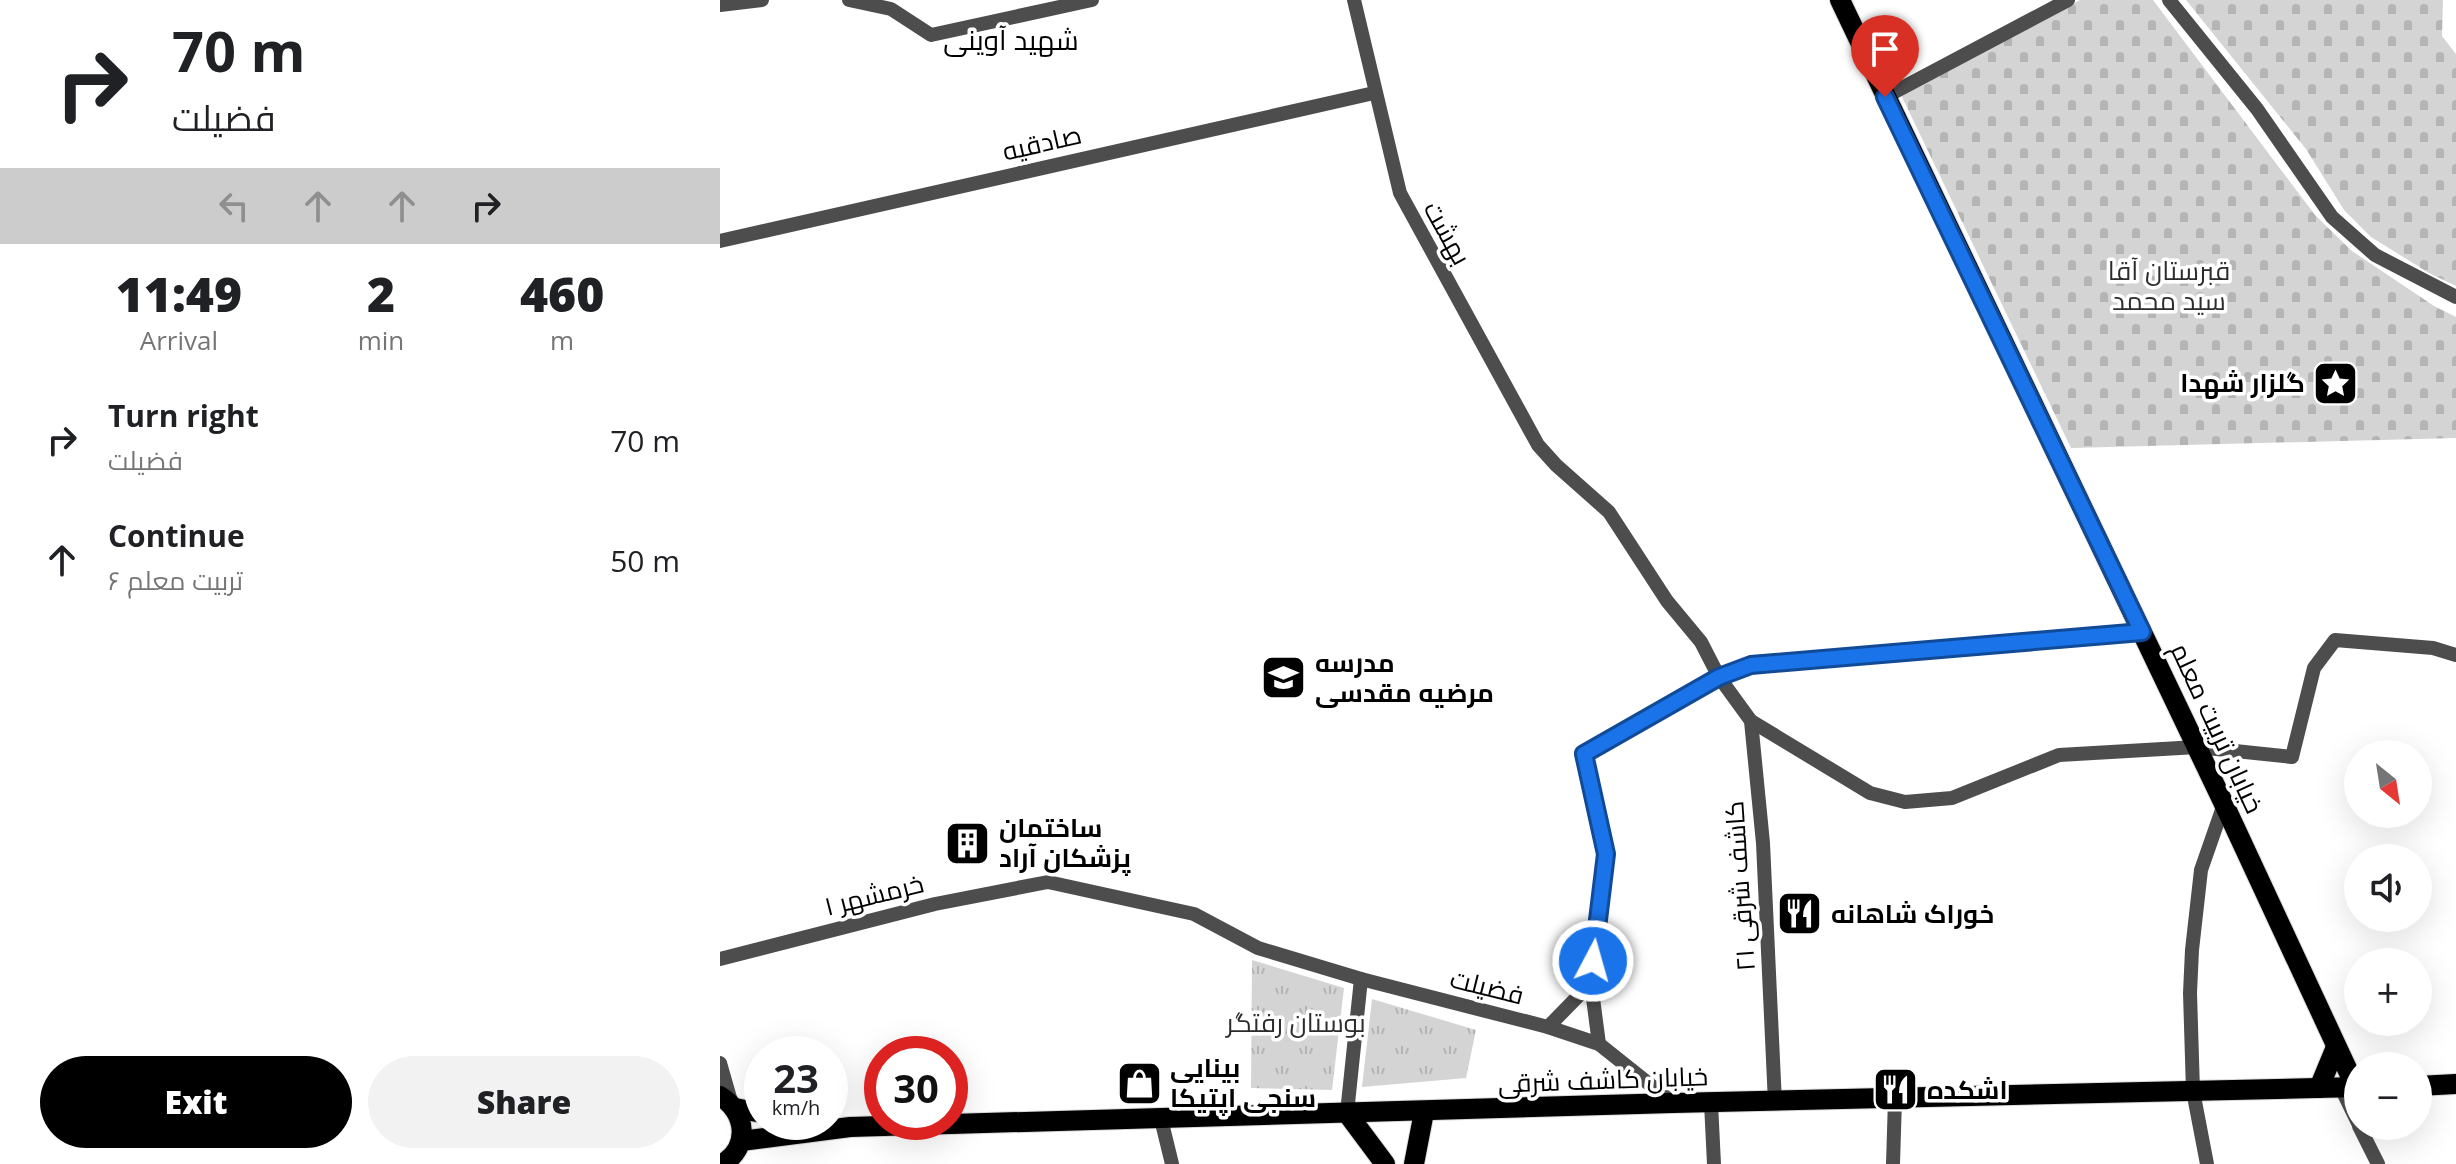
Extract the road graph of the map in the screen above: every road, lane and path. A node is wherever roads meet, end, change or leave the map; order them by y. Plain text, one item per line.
1 (762, 0) edge
2 (849, 0) edge
3 (1092, 0) edge
4 (1354, 0) edge
5 (1840, 0) edge
6 (2068, 0) edge
7 (2169, 0) edge
8 (1051, 4) edge
9 (720, 5) edge
10 (889, 5) edge
11 (1374, 93) junction
12 (1885, 97) junction
13 (720, 241) edge
14 (2456, 297) edge
15 (2142, 632) junction
16 (2456, 655) edge
17 (1719, 677) junction
18 (1751, 721) junction
19 (2197, 747) junction
20 (2224, 804) junction
21 (720, 959) edge
22 (1361, 979) junction
23 (1591, 983) junction
24 (1548, 1027) junction
25 (1599, 1044) junction
26 (2336, 1047) junction
27 (720, 1063) edge
28 (2344, 1068) edge
29 (2456, 1084) edge
30 (2432, 1085) edge
31 (2319, 1088) junction
32 (2344, 1088) edge
33 (2193, 1091) junction
34 (1895, 1099) junction
35 (729, 1103) edge
36 (1673, 1103) junction
37 (1711, 1103) junction
38 (1775, 1103) junction
39 (1424, 1112) junction
40 (1347, 1113) junction
41 (1161, 1119) junction
42 (850, 1127) joint
43 (2366, 1140) edge
44 (733, 1155) edge
45 (1172, 1164) edge
46 (1385, 1164) edge
47 (1414, 1164) edge
48 (1714, 1164) edge
49 (1893, 1164) edge
50 (2207, 1164) edge
51 (2378, 1164) edge

1 - 9 street
2 - 10 street
3 - 8 street
4 - 11 street, بهشت
5 - 12 main road, خیابان تربیت معلم
6 - 12 street
7 - 14 street
8 - 10 street
11 - 13 street, صادقیه
11 - 17 street, بهشت
12 - 15 main road, خیابان تربیت معلم
15 - 17 street
15 - 19 main road, خیابان تربیت معلم
16 - 19 street
17 - 18 street
17 - 23 street
18 - 19 street
18 - 38 street, کاشف شرقی ۲۱
19 - 20 main road, خیابان تربیت معلم
20 - 26 main road, خیابان تربیت معلم
20 - 33 street
21 - 22 street, خرمشهر ۱
22 - 24 street, فضیلت
22 - 40 street
23 - 24 street
23 - 25 street
24 - 25 street, فضیلت
25 - 36 street, فضیلت
26 - 28 main road, خیابان تربیت معلم
26 - 31 main road
27 - 35 street
29 - 30 main road
31 - 32 main road, خیابان کاشف شرقی
31 - 33 main road, خیابان کاشف شرقی
33 - 34 main road, خیابان کاشف شرقی
33 - 50 street
34 - 38 main road, خیابان کاشف شرقی
34 - 49 street
35 - 44 main road
36 - 37 main road, خیابان کاشف شرقی
36 - 39 main road, خیابان کاشف شرقی
37 - 38 main road, خیابان کاشف شرقی
37 - 48 street
39 - 40 main road, خیابان کاشف شرقی
39 - 47 main road
40 - 41 main road, خیابان کاشف شرقی
40 - 46 main road
41 - 42 main road, خیابان کاشف شرقی
41 - 45 street
42 - 44 main road
43 - 51 street

